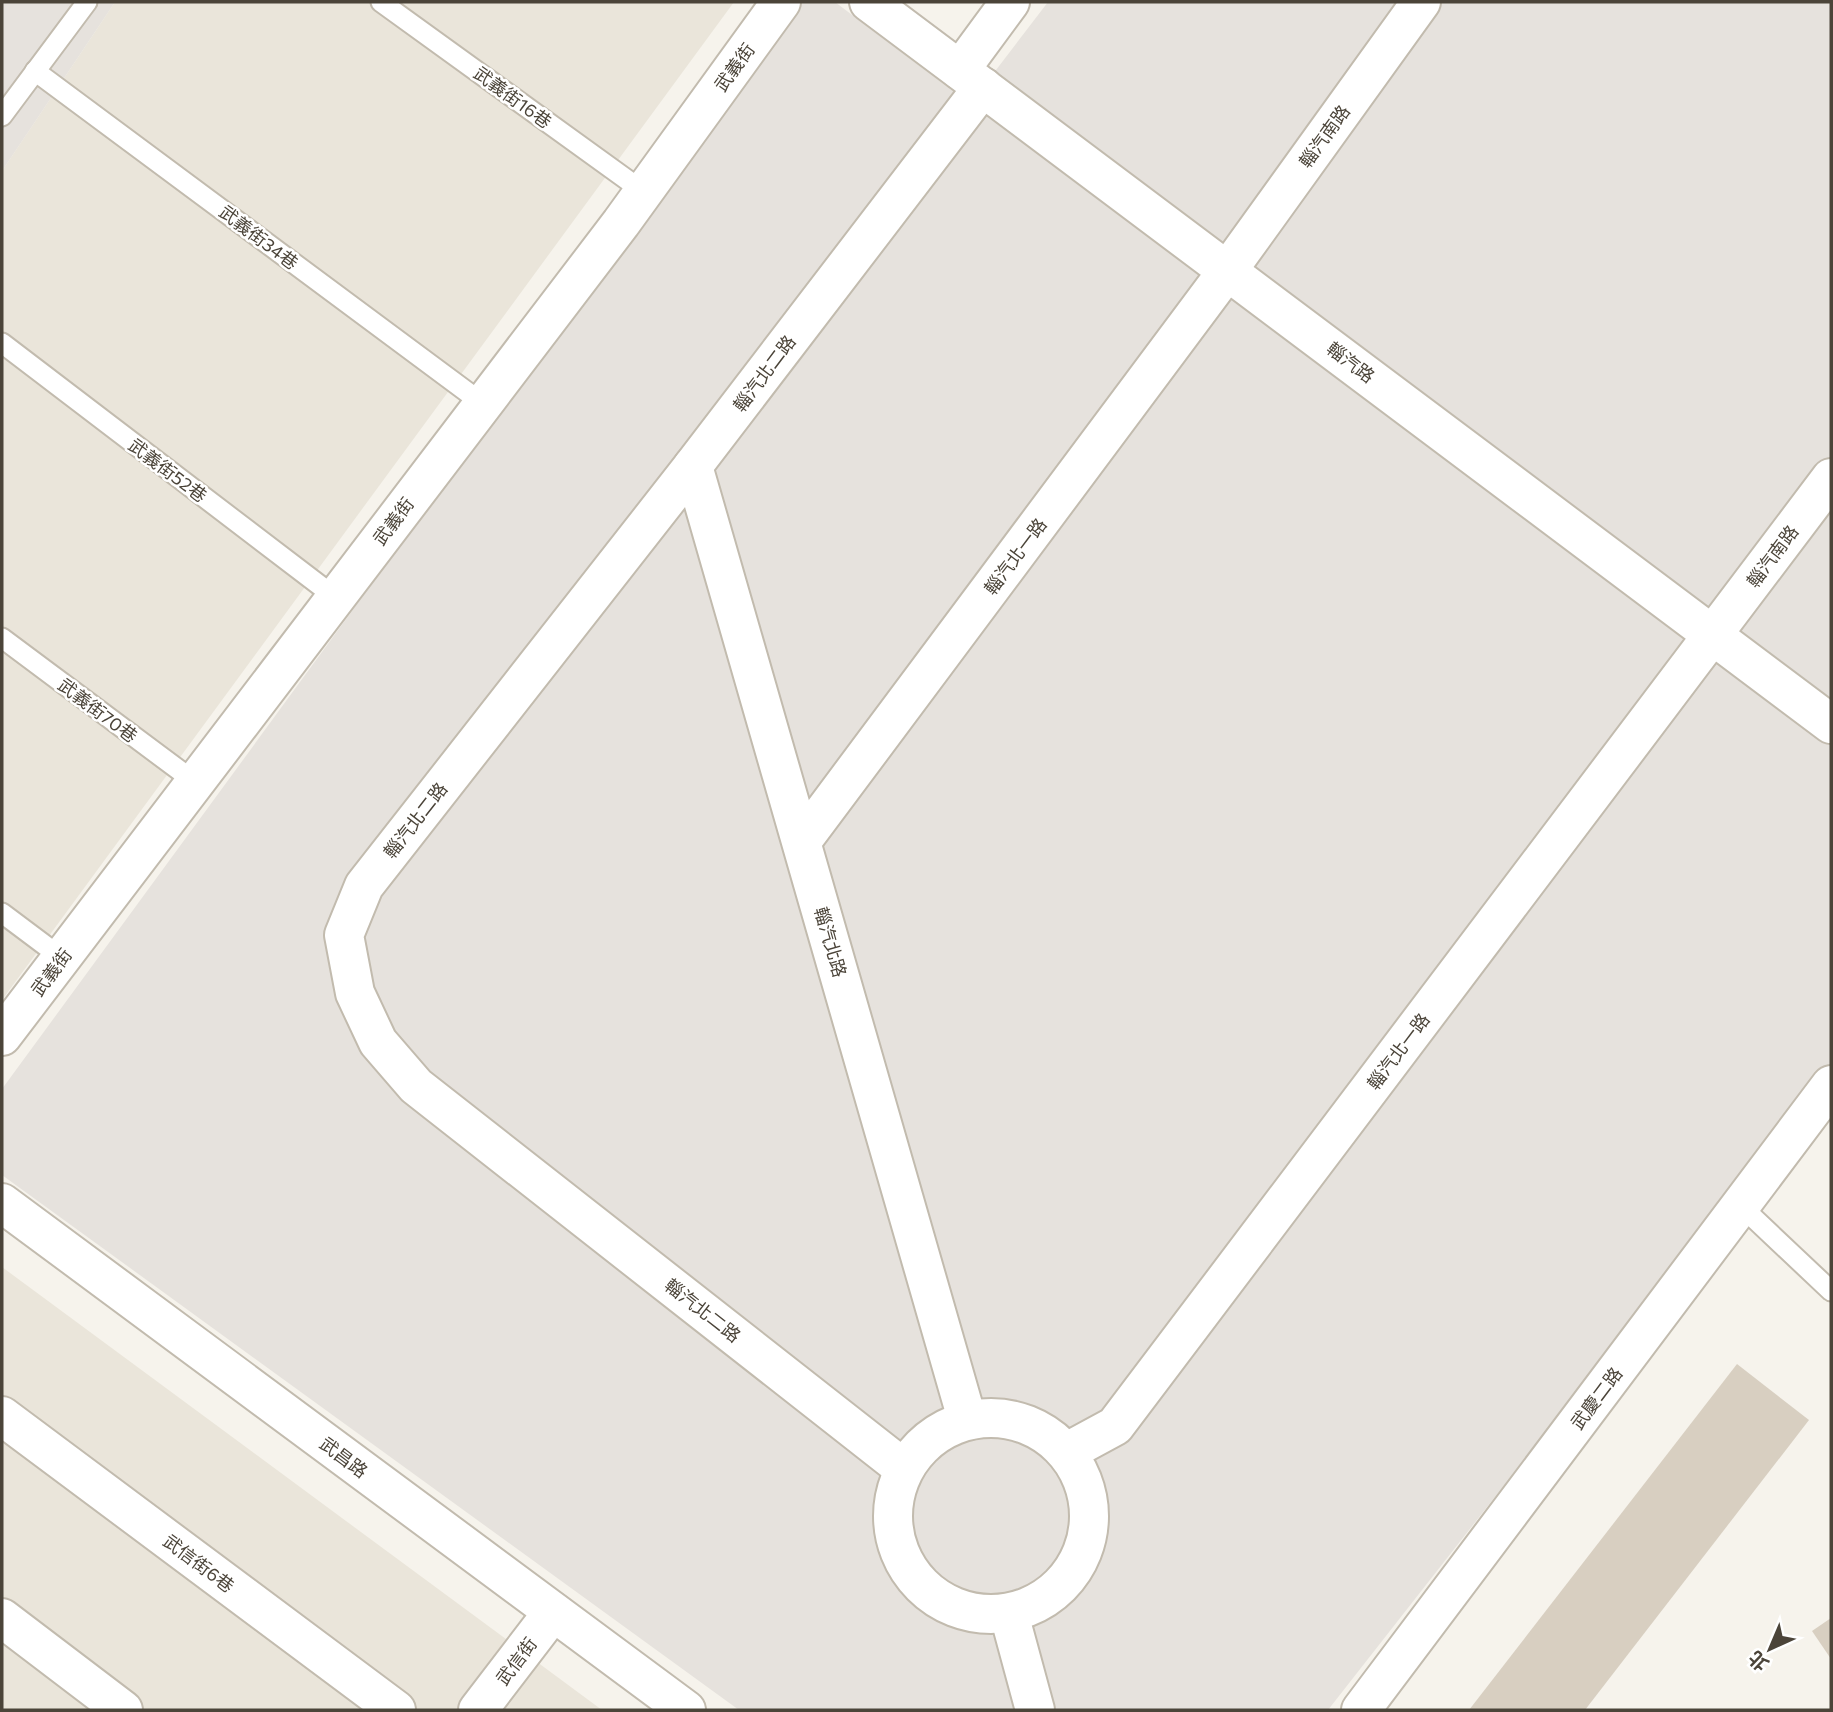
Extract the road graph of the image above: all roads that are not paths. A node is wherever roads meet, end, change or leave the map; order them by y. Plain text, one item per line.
1 (87, 2) edge
2 (381, 2) edge
3 (781, 2) edge
4 (869, 2) edge
5 (1010, 2) edge
6 (1421, 2) edge
7 (36, 71) junction
8 (971, 79) junction
9 (2, 116) edge
10 (644, 192) junction
11 (1228, 270) junction
12 (2, 343) edge
13 (482, 403) junction
14 (693, 466) junction
15 (1831, 478) edge
16 (335, 597) junction
17 (1714, 634) junction
18 (2, 638) edge
19 (1831, 724) edge
20 (195, 782) junction
21 (802, 841) junction
22 (2, 913) edge
23 (62, 957) junction
24 (2, 1036) edge
25 (1831, 1085) edge
26 (2, 1203) edge
27 (1741, 1206) junction
28 (1831, 1291) edge
29 (2, 1416) edge
30 (967, 1419) junction
31 (1067, 1452) junction
32 (903, 1468) junction
33 (553, 1612) junction
34 (1009, 1614) junction
35 (2, 1618) edge
36 (124, 1710) edge
37 (396, 1710) edge
38 (478, 1710) edge
39 (686, 1710) edge
40 (1035, 1710) edge
41 (1361, 1710) edge

1 - 7 lane
2 - 10 lane, 武義街16巷
3 - 10 street, 武義街
4 - 8 street, 輜汽路
5 - 8 street, 輜汽北二路
6 - 11 street, 輜汽南路
7 - 9 lane
7 - 13 lane, 武義街34巷
8 - 11 street, 輜汽路
8 - 14 street, 輜汽北二路
10 - 13 street, 武義街
11 - 17 street, 輜汽路
11 - 21 street, 輜汽北一路
12 - 16 lane, 武義街52巷
13 - 16 street, 武義街
14 - 21 street, 輜汽北路
14 - 32 street, 輜汽北二路
15 - 17 street, 輜汽南路
16 - 20 street, 武義街
17 - 19 street, 輜汽路
17 - 31 street, 輜汽北一路
18 - 20 lane, 武義街70巷
20 - 23 street, 武義街
21 - 30 street, 輜汽北路
22 - 23 lane
23 - 24 street, 武義街
25 - 27 street, 武慶二路
26 - 33 street, 武昌路
27 - 28 lane
27 - 41 street, 武慶二路
29 - 37 street, 武信街6巷
30 - 31 street
30 - 32 street
31 - 34 street
32 - 34 street
33 - 38 street, 武信街
33 - 39 street, 武昌路
34 - 40 street
35 - 36 street

